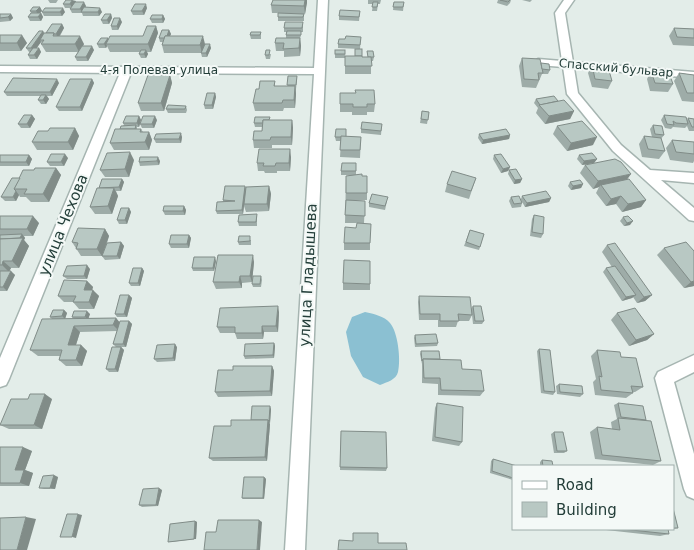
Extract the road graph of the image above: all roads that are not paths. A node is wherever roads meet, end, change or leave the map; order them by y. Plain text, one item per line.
1 (322, 0) edge
2 (569, 0) edge
3 (538, 62) edge
4 (567, 63) junction
5 (0, 69) edge
6 (126, 71) junction
7 (319, 71) junction
8 (694, 75) edge
9 (646, 174) junction
10 (694, 178) edge
11 (694, 216) edge
12 (694, 363) edge
13 (0, 379) edge
14 (694, 489) edge
15 (295, 550) edge

1 - 7 street, улица Гладышева
2 - 4 street
3 - 4 street, Спасский бульвар
4 - 8 street, Спасский бульвар
4 - 9 street
5 - 6 street, 4-я Полевая улица
6 - 7 street, 4-я Полевая улица
6 - 13 street, улица Чехова
7 - 15 street, улица Гладышева
9 - 10 street
9 - 11 street
12 - 14 street

